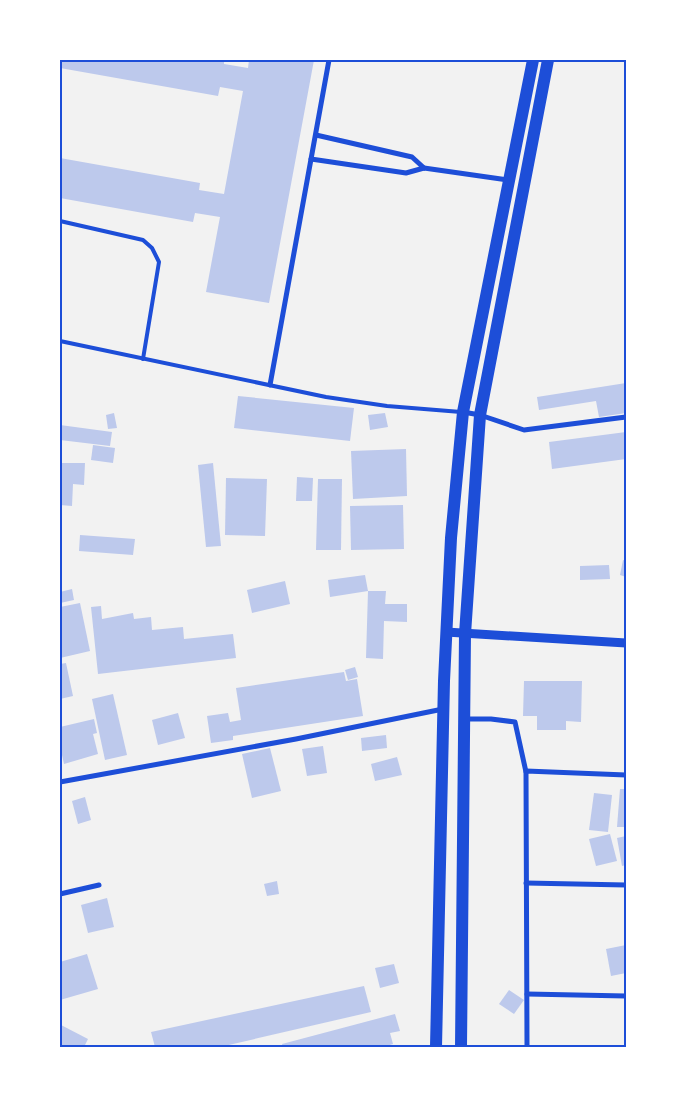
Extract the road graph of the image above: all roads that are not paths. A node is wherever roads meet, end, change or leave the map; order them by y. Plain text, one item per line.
1 (329, 60) edge
2 (533, 60) edge
3 (548, 60) edge
4 (316, 135) junction
5 (311, 159) junction
6 (424, 168) junction
7 (509, 180) junction
8 (60, 221) edge
9 (60, 342) edge
10 (142, 359) junction
11 (270, 385) junction
12 (464, 412) junction
13 (480, 415) junction
14 (626, 417) edge
15 (446, 632) junction
16 (464, 634) junction
17 (626, 643) edge
18 (443, 709) junction
19 (464, 719) junction
20 (526, 772) junction
21 (626, 775) edge
22 (60, 782) edge
23 (526, 883) junction
24 (99, 885) dead end
25 (626, 885) edge
26 (60, 894) edge
27 (526, 994) junction
28 (626, 996) edge
29 (436, 1047) edge
30 (461, 1047) edge
31 (527, 1047) edge

1 - 4 street
2 - 7 main road
3 - 13 main road
4 - 5 street
4 - 6 street
5 - 6 street
5 - 11 street
6 - 7 street
7 - 12 main road
8 - 10 lane
9 - 10 lane
10 - 11 lane
11 - 12 lane
12 - 13 street
12 - 15 main road
13 - 14 street
13 - 16 main road
15 - 16 street
15 - 18 main road
16 - 17 street
16 - 19 main road
18 - 22 street
18 - 29 main road
19 - 20 street
19 - 30 main road
20 - 21 street
20 - 23 street
23 - 25 street
23 - 27 street
24 - 26 street
27 - 28 street
27 - 31 street

